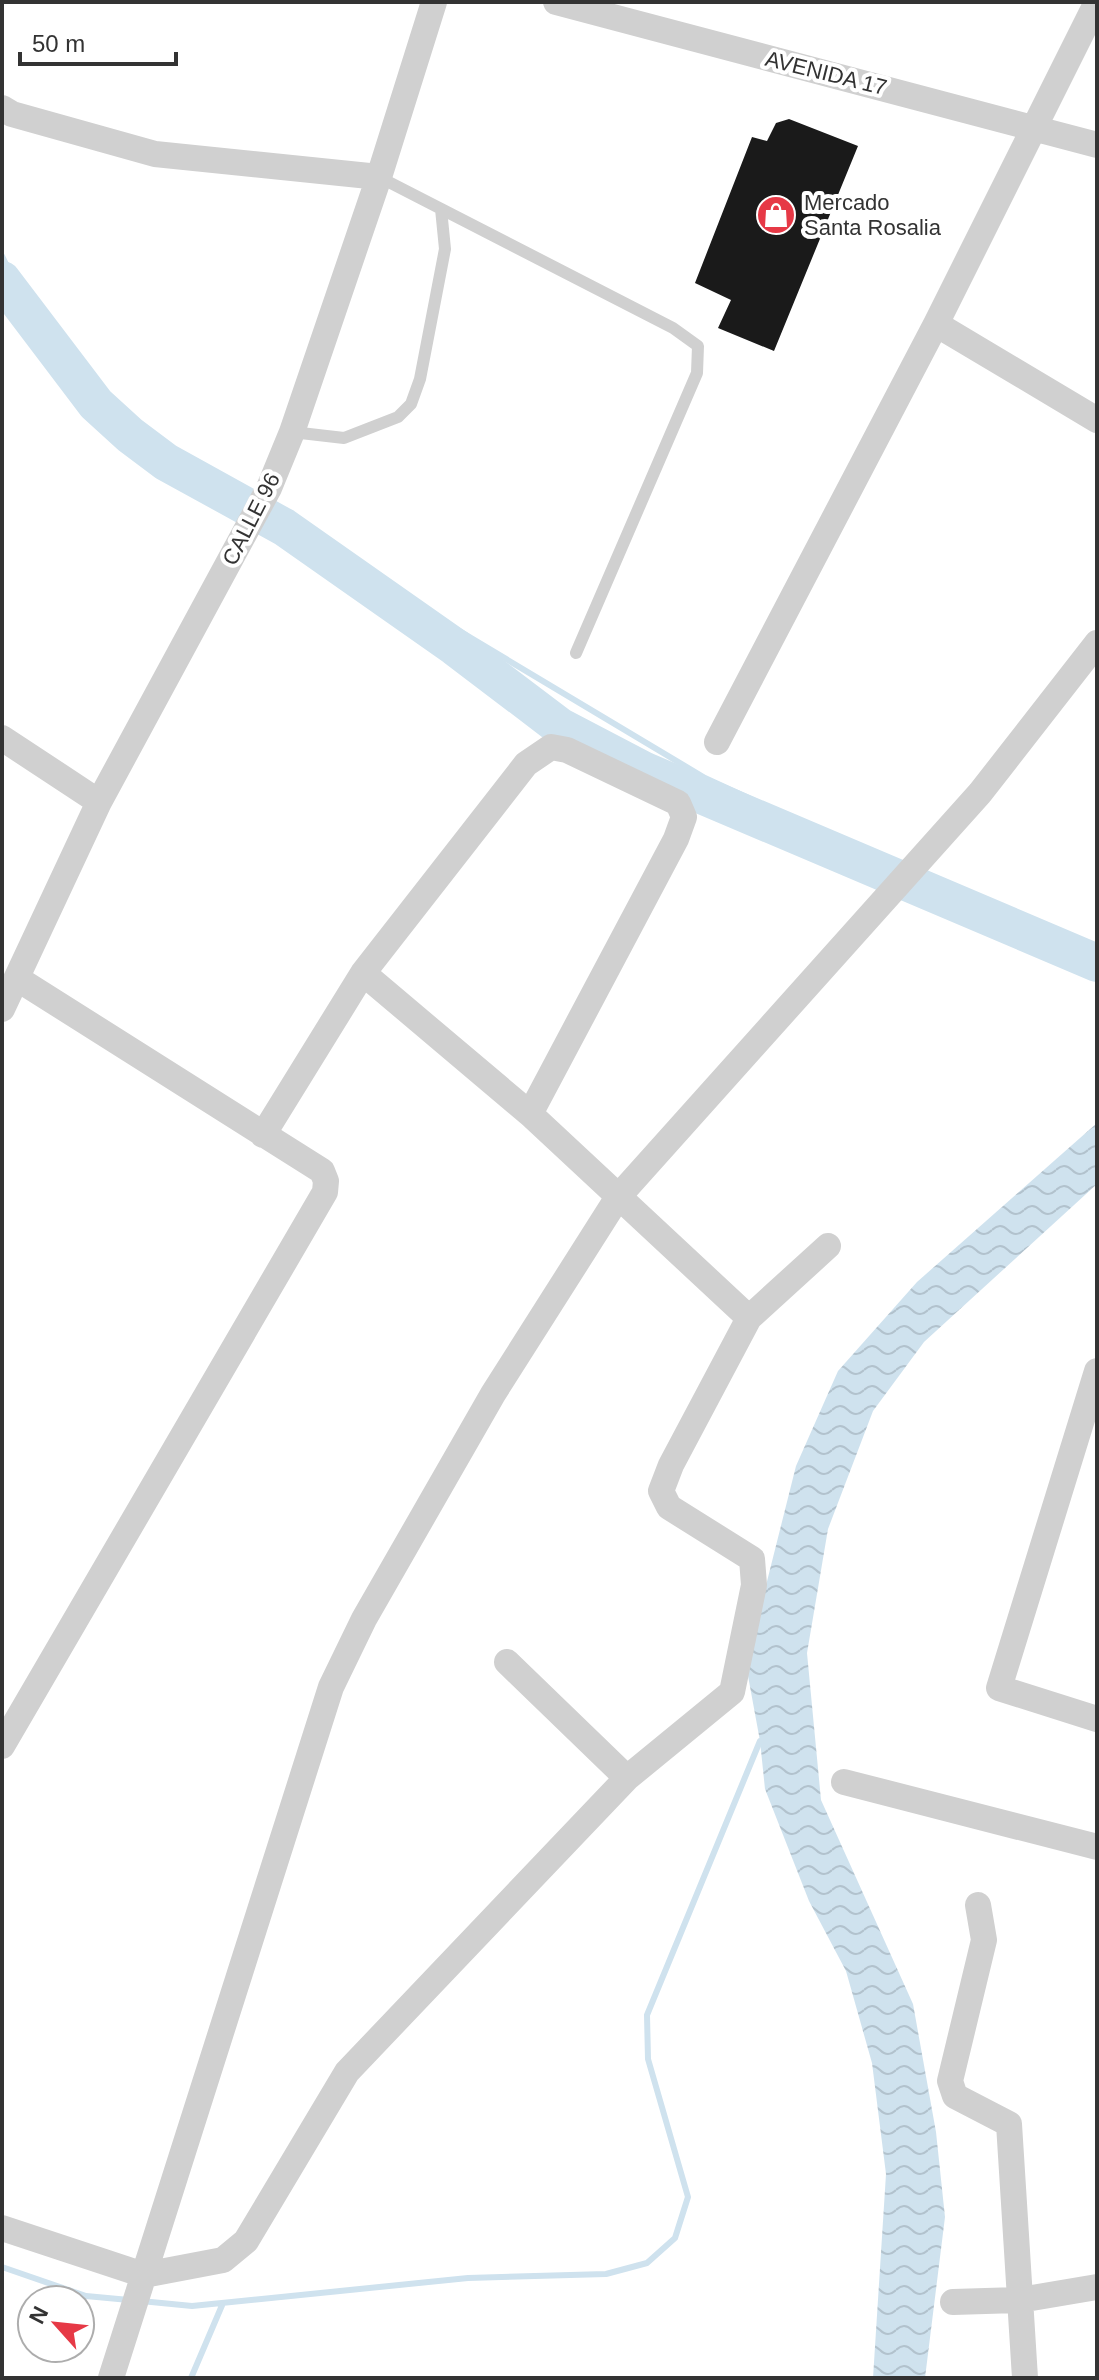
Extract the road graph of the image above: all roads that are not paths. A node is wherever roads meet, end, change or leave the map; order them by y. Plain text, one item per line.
1 (434, 2) edge
2 (556, 2) edge
3 (1097, 2) edge
4 (597, 8) edge
5 (2, 108) edge
6 (1033, 126) junction
7 (1097, 145) edge
8 (379, 177) junction
9 (441, 209) junction
10 (936, 324) junction
11 (1097, 420) edge
12 (292, 432) junction
13 (1097, 643) edge
14 (576, 653) dead end
15 (2, 738) edge
16 (717, 742) dead end
17 (99, 802) junction
18 (363, 973) junction
19 (18, 979) junction
20 (2, 1009) edge
21 (530, 1114) junction
22 (263, 1135) junction
23 (618, 1197) junction
24 (828, 1246) dead end
25 (749, 1318) junction
26 (1097, 1371) edge
27 (507, 1662) dead end
28 (1097, 1719) edge
29 (2, 1746) edge
30 (627, 1778) junction
31 (844, 1782) dead end
32 (1097, 1847) edge
33 (978, 1905) dead end
34 (2, 2228) edge
35 (144, 2275) junction
36 (1097, 2287) edge
37 (1020, 2300) junction
38 (953, 2302) dead end
39 (111, 2378) edge
40 (1025, 2378) edge

1 - 8 street, CALLE 96
2 - 4 street, AVENIDA 17
3 - 6 street
4 - 6 street, AVENIDA 17
5 - 8 street
6 - 7 street, AVENIDA 17
6 - 10 street
8 - 9 lane
8 - 12 street, CALLE 96
9 - 12 lane
9 - 14 lane
10 - 11 street
10 - 16 street
12 - 17 street, CALLE 96
13 - 23 street
15 - 17 street
17 - 19 street, CALLE 96
18 - 21 street
18 - 21 street
18 - 22 street
19 - 20 street, CALLE 96
19 - 22 street
21 - 23 street
22 - 29 street
23 - 25 street
23 - 35 street
24 - 25 street
25 - 30 street
26 - 28 street
27 - 30 street
30 - 35 street
31 - 32 street
33 - 37 street
34 - 35 street
35 - 39 street
36 - 37 street
37 - 38 street
37 - 40 street

